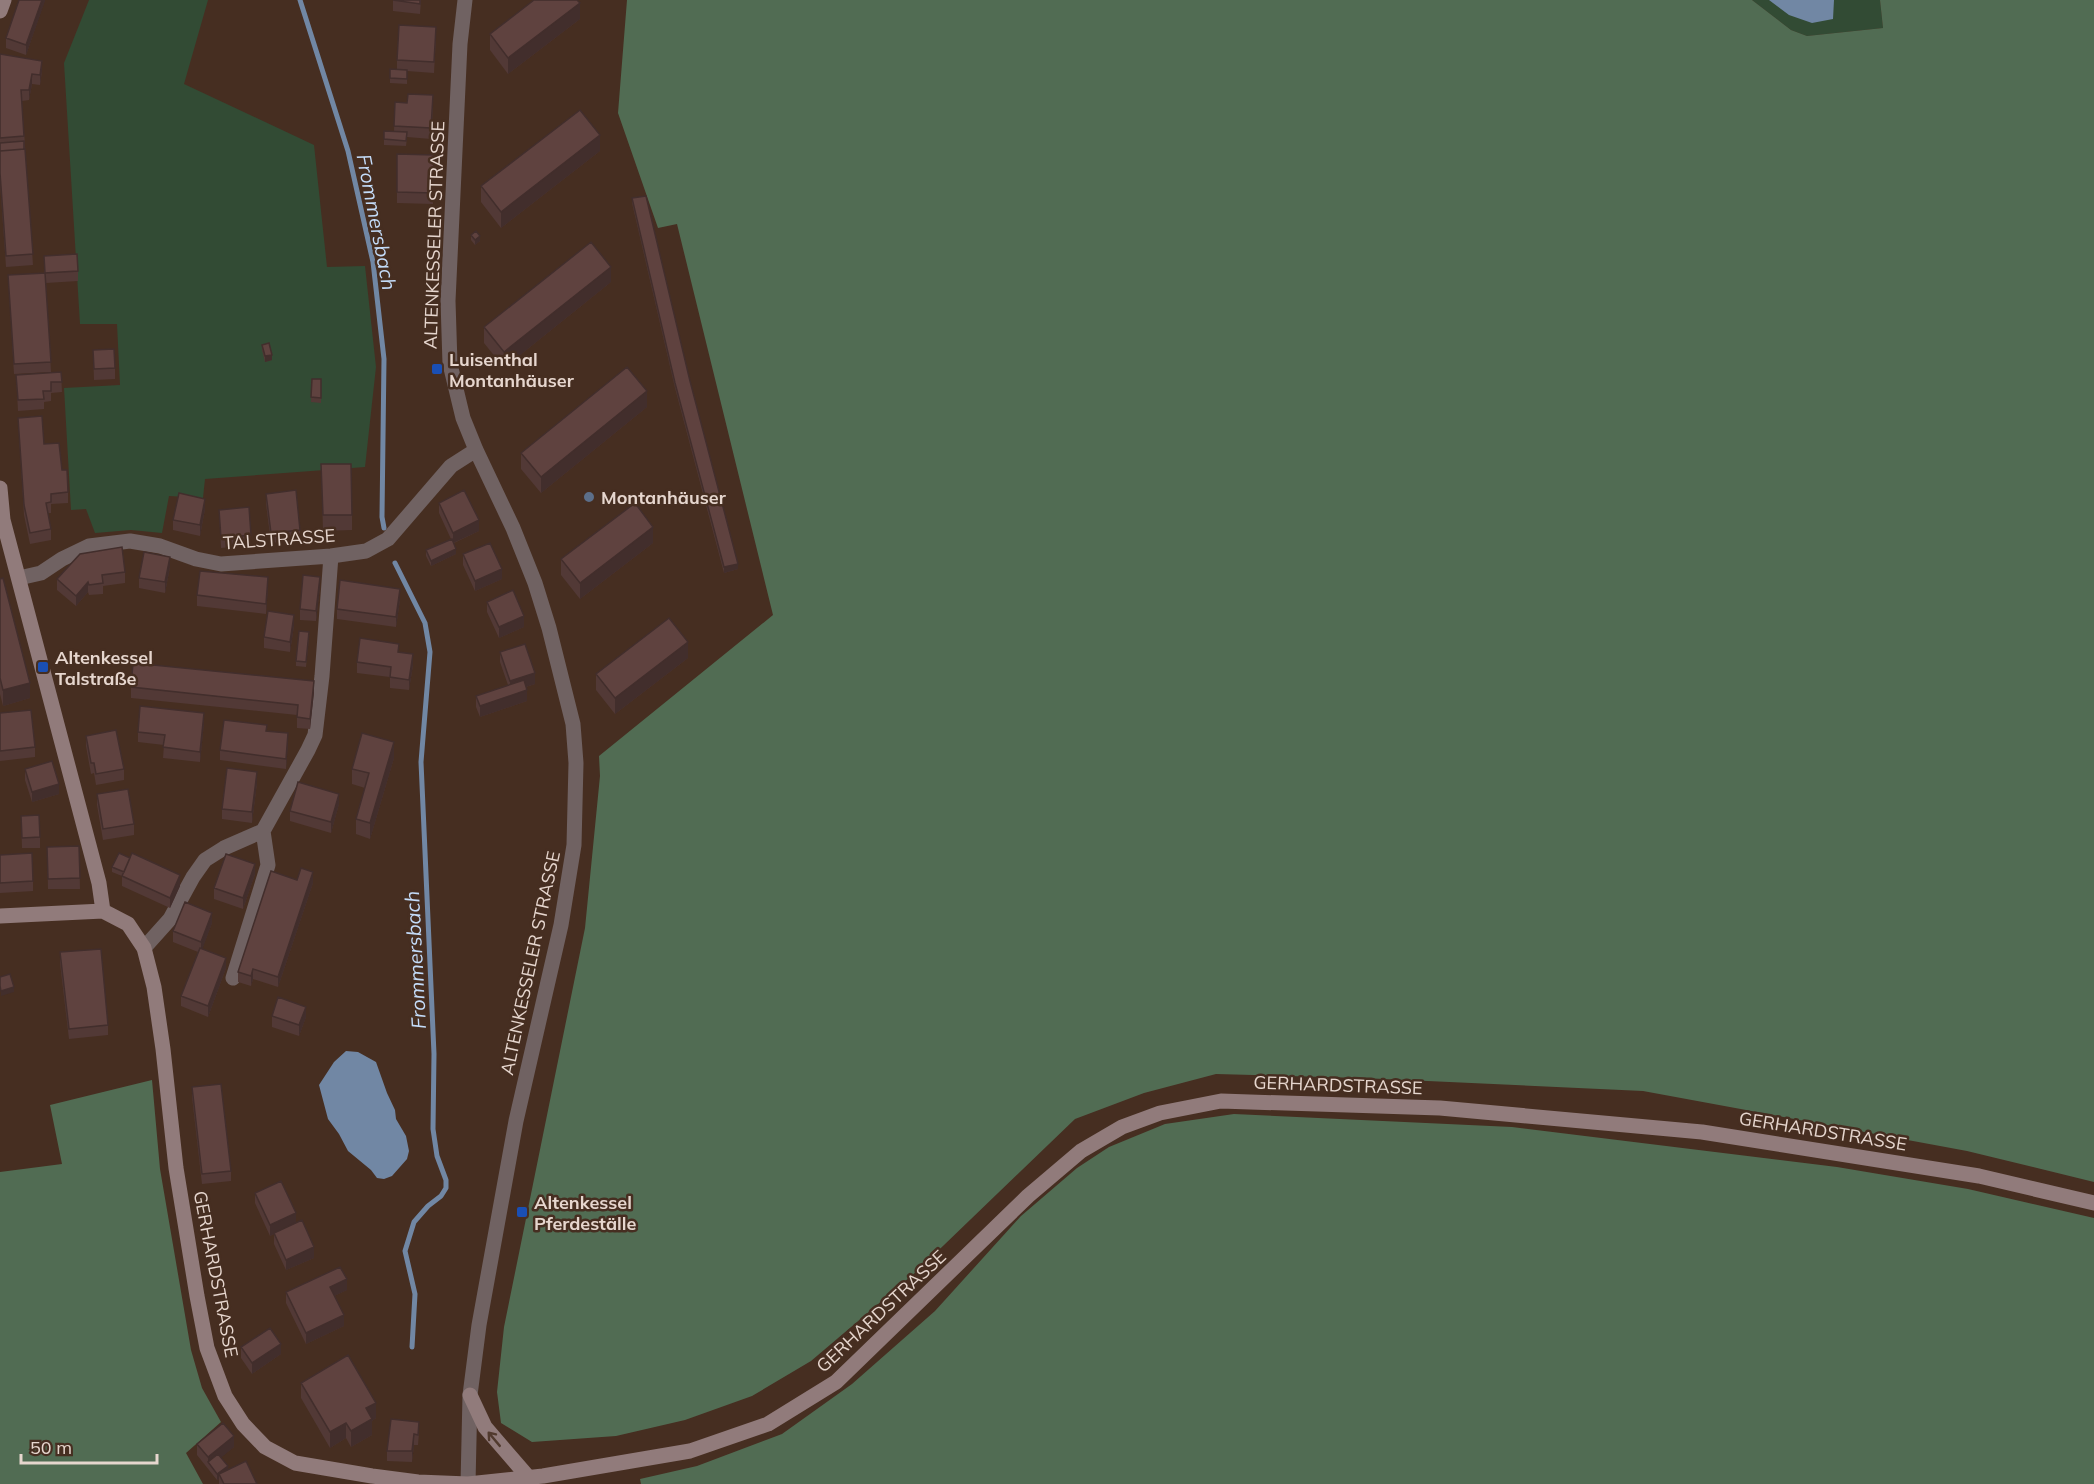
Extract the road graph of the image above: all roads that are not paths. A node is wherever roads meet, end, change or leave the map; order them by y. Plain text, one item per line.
1 (4, 0) edge
2 (465, 0) edge
3 (0, 11) edge
4 (476, 450) junction
5 (0, 488) edge
6 (1, 520) edge
7 (331, 556) junction
8 (19, 578) junction
9 (263, 831) junction
10 (103, 911) junction
11 (0, 916) edge
12 (144, 948) junction
13 (233, 978) dead end
14 (2094, 1203) edge
15 (470, 1395) junction
16 (529, 1478) junction
17 (468, 1484) edge

1 - 3 street
2 - 4 street, ALTENKESSELER STRASSE
4 - 7 street, TALSTRASSE
4 - 15 street, ALTENKESSELER STRASSE
5 - 6 street
6 - 8 street
7 - 8 street, TALSTRASSE
7 - 9 street
8 - 10 street
9 - 12 street
9 - 13 street
10 - 11 street
10 - 12 street, GERHARDSTRASSE
12 - 17 street, GERHARDSTRASSE
14 - 16 street, GERHARDSTRASSE
16 -> 15 street
15 - 17 street, ALTENKESSELER STRASSE
16 - 17 street, GERHARDSTRASSE

